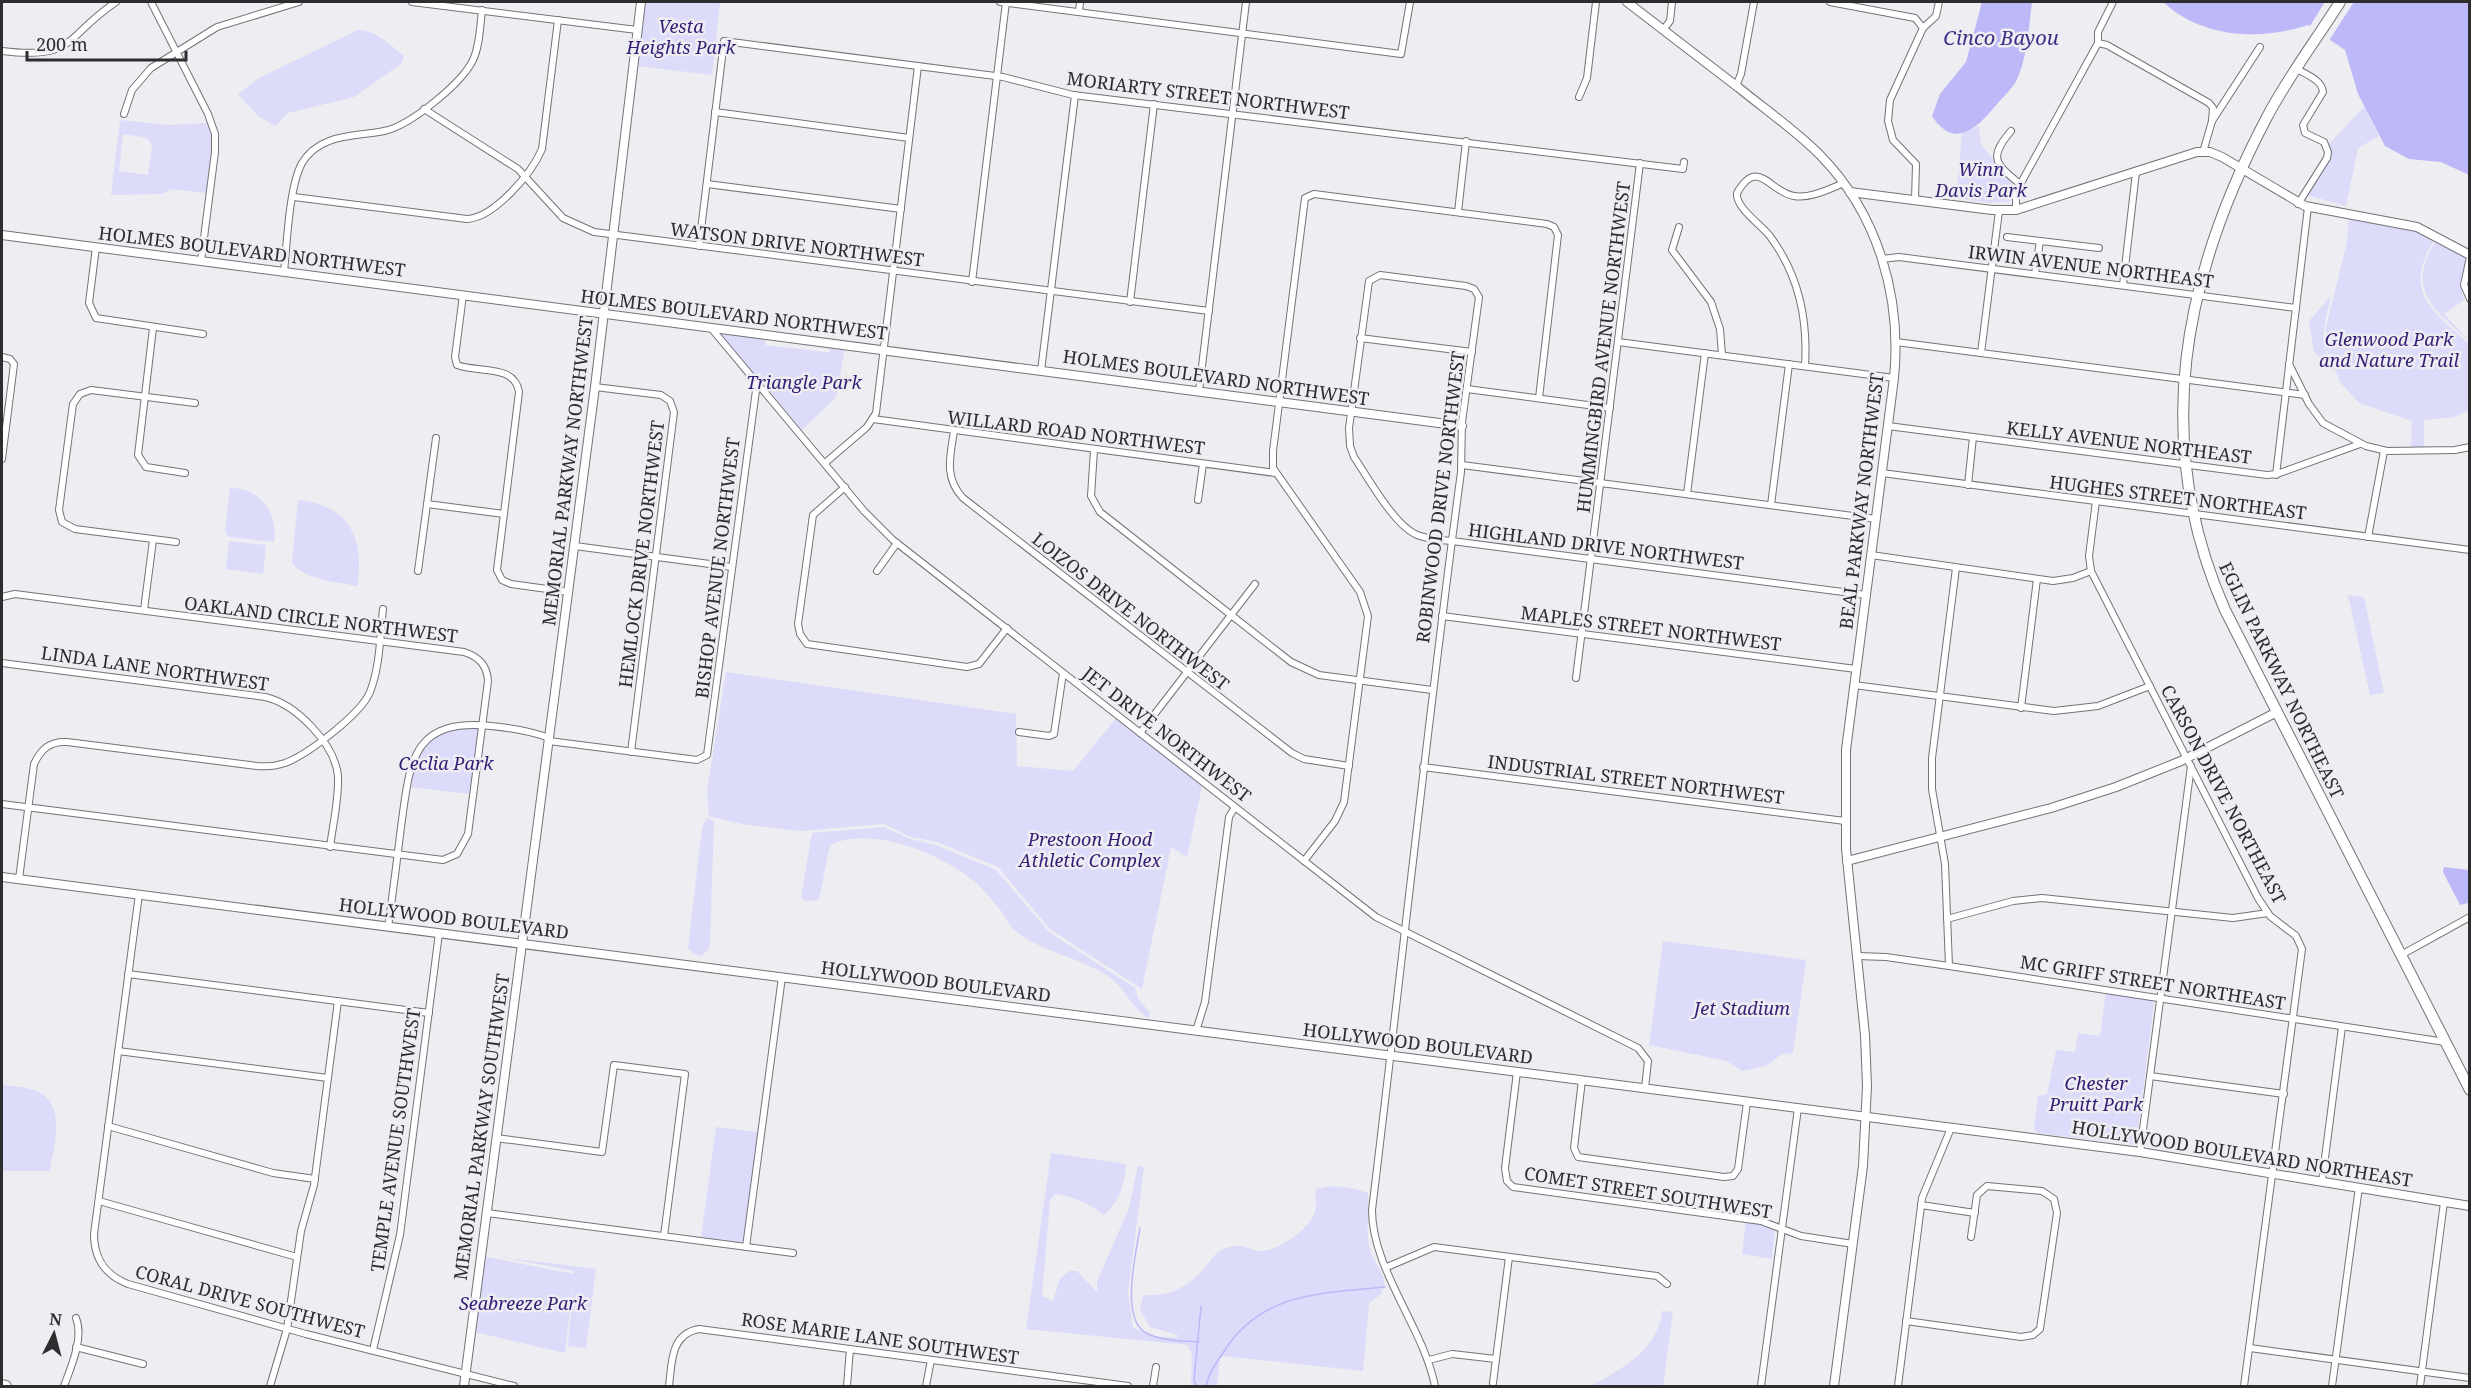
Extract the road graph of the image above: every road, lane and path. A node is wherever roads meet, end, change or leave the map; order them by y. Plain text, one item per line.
1 (116, 2) edge
2 (150, 2) edge
3 (299, 2) edge
4 (412, 2) edge
5 (641, 2) edge
6 (1000, 2) edge
7 (1006, 2) edge
8 (1080, 2) edge
9 (1246, 2) edge
10 (1410, 2) edge
11 (1596, 2) edge
12 (1627, 2) edge
13 (1672, 2) edge
14 (1754, 2) edge
15 (1830, 2) edge
16 (1939, 2) edge
17 (2113, 2) edge
18 (2340, 2) edge
19 (279, 4) edge
20 (482, 10) junction
21 (1079, 12) junction
22 (558, 20) junction
23 (1923, 28) junction
24 (637, 30) junction
25 (1663, 30) junction
26 (1243, 33) junction
27 (2098, 43) junction
28 (2260, 47) dead end
29 (2, 51) edge
30 (177, 52) junction
31 (918, 66) junction
32 (2297, 69) junction
33 (997, 76) junction
34 (1736, 86) junction
35 (1075, 95) junction
36 (1579, 97) dead end
37 (1154, 104) junction
38 (424, 109) junction
39 (715, 112) junction
40 (124, 114) dead end
41 (1233, 114) junction
42 (2212, 121) junction
43 (2011, 131) dead end
44 (909, 138) junction
45 (1466, 141) junction
46 (2203, 152) junction
47 (1684, 162) dead end
48 (1640, 163) junction
49 (2244, 168) junction
50 (2136, 172) junction
51 (524, 177) junction
52 (2018, 182) junction
53 (1844, 183) junction
54 (707, 184) junction
55 (1850, 192) junction
56 (294, 196) junction
57 (1915, 200) junction
58 (2298, 204) junction
59 (2308, 207) junction
60 (901, 209) junction
61 (1999, 210) junction
62 (2016, 210) junction
63 (1458, 212) junction
64 (1679, 227) dead end
65 (2, 235) edge
66 (614, 235) junction
67 (2007, 237) dead end
68 (2040, 241) junction
69 (699, 246) junction
70 (96, 247) junction
71 (2098, 248) dead end
72 (2469, 256) edge
73 (1882, 259) junction
74 (201, 261) junction
75 (1992, 268) junction
76 (284, 272) junction
77 (893, 272) junction
78 (2035, 274) junction
79 (972, 282) junction
80 (2123, 285) junction
81 (1051, 292) junction
82 (463, 295) junction
83 (2197, 295) junction
84 (2469, 299) edge
85 (1130, 302) junction
86 (2296, 308) junction
87 (1209, 311) junction
88 (604, 314) junction
89 (711, 327) junction
90 (153, 328) junction
91 (203, 334) dead end
92 (1360, 338) junction
93 (1618, 342) junction
94 (1896, 342) junction
95 (884, 350) junction
96 (1472, 352) junction
97 (1705, 353) junction
98 (1981, 353) junction
99 (1722, 355) junction
100 (2, 357) edge
101 (1789, 364) junction
102 (2289, 364) junction
103 (1805, 366) junction
104 (1041, 370) junction
105 (2183, 377) junction
106 (1894, 378) junction
107 (757, 382) junction
108 (595, 387) junction
109 (1467, 389) junction
110 (1199, 391) junction
111 (2286, 392) junction
112 (2305, 395) junction
113 (144, 397) junction
114 (1539, 398) junction
115 (1279, 402) junction
116 (195, 403) dead end
117 (1610, 408) junction
118 (1351, 411) junction
119 (873, 419) junction
120 (1462, 426) junction
121 (1888, 426) junction
122 (954, 431) junction
123 (1973, 436) junction
124 (436, 438) dead end
125 (2360, 444) junction
126 (2469, 447) edge
127 (1094, 450) junction
128 (2384, 451) junction
129 (2, 459) edge
130 (825, 463) junction
131 (1203, 464) junction
132 (2184, 464) junction
133 (1462, 465) junction
134 (185, 473) dead end
135 (1275, 473) junction
136 (1882, 473) junction
137 (2276, 475) junction
138 (1601, 483) junction
139 (1968, 484) junction
140 (845, 488) junction
141 (1687, 494) junction
142 (1198, 500) dead end
143 (2096, 501) junction
144 (427, 504) junction
145 (1771, 505) junction
146 (504, 514) junction
147 (2193, 514) junction
148 (1876, 519) junction
149 (2368, 537) junction
150 (153, 540) junction
151 (176, 542) dead end
152 (1452, 542) junction
153 (897, 543) junction
154 (575, 546) junction
155 (2469, 550) edge
156 (1871, 555) junction
157 (656, 557) junction
158 (1592, 560) junction
159 (732, 567) junction
160 (1956, 568) junction
161 (2091, 570) junction
162 (418, 571) dead end
163 (877, 571) dead end
164 (2037, 579) junction
165 (1255, 584) dead end
166 (569, 592) junction
167 (1866, 595) junction
168 (2, 597) edge
169 (383, 609) dead end
170 (144, 610) junction
171 (1231, 615) junction
172 (1442, 616) junction
173 (1006, 628) junction
174 (1582, 634) junction
175 (379, 641) junction
176 (2, 663) edge
177 (1856, 669) junction
178 (1063, 673) junction
179 (1187, 673) junction
180 (1576, 678) dead end
181 (1360, 680) junction
182 (1854, 685) junction
183 (2150, 686) junction
184 (1432, 690) junction
185 (1939, 697) junction
186 (2021, 708) junction
187 (2277, 712) junction
188 (483, 725) junction
189 (1019, 732) dead end
190 (1140, 733) junction
191 (321, 740) junction
192 (549, 740) junction
193 (631, 752) junction
194 (2189, 762) junction
195 (1349, 766) junction
196 (1423, 766) junction
197 (2202, 787) junction
198 (2186, 797) junction
199 (2, 804) edge
200 (28, 807) junction
201 (1235, 807) junction
202 (1845, 821) junction
203 (1940, 838) junction
204 (330, 847) junction
205 (398, 856) junction
206 (1304, 861) junction
207 (1847, 861) junction
208 (2, 877) edge
209 (19, 879) junction
210 (139, 894) junction
211 (2171, 912) junction
212 (2268, 913) junction
213 (2469, 917) edge
214 (1947, 919) junction
215 (388, 927) junction
216 (439, 933) junction
217 (1406, 933) junction
218 (523, 944) junction
219 (1857, 956) junction
220 (2401, 956) junction
221 (1949, 966) junction
222 (128, 974) junction
223 (782, 977) junction
224 (2160, 998) junction
225 (338, 1001) junction
226 (429, 1013) junction
227 (2294, 1019) junction
228 (2342, 1027) junction
229 (1196, 1031) junction
230 (2445, 1042) junction
231 (118, 1051) junction
232 (1390, 1056) junction
233 (1517, 1072) junction
234 (2150, 1076) junction
235 (328, 1078) junction
236 (1582, 1080) junction
237 (2468, 1084) edge
238 (1645, 1089) junction
239 (2284, 1094) junction
240 (1747, 1102) junction
241 (1798, 1108) junction
242 (1866, 1117) junction
243 (108, 1126) junction
244 (1951, 1128) junction
245 (496, 1138) junction
246 (2140, 1152) junction
247 (2274, 1173) junction
248 (315, 1179) junction
249 (2322, 1181) junction
250 (2359, 1187) junction
251 (99, 1201) junction
252 (2444, 1202) junction
253 (1921, 1205) junction
254 (2469, 1206) edge
255 (487, 1213) junction
256 (1975, 1213) junction
257 (1782, 1229) junction
258 (664, 1236) junction
259 (1971, 1237) dead end
260 (1853, 1244) junction
261 (746, 1247) junction
262 (793, 1253) dead end
263 (297, 1257) junction
264 (1509, 1257) junction
265 (1387, 1267) junction
266 (1667, 1284) dead end
267 (76, 1318) dead end
268 (1906, 1321) junction
269 (287, 1329) junction
270 (76, 1347) junction
271 (2250, 1348) junction
272 (850, 1349) junction
273 (373, 1350) junction
274 (1496, 1359) junction
275 (931, 1360) junction
276 (1429, 1360) junction
277 (2336, 1360) junction
278 (143, 1364) dead end
279 (1156, 1367) dead end
280 (2422, 1371) junction
281 (465, 1373) junction
282 (2469, 1378) edge
283 (1493, 1383) dead end
284 (2, 1385) edge
285 (6, 1386) edge
286 (64, 1386) edge
287 (270, 1386) edge
288 (464, 1386) edge
289 (514, 1386) edge
290 (669, 1386) edge
291 (847, 1386) edge
292 (926, 1386) edge
293 (1128, 1386) edge
294 (1153, 1386) edge
295 (1435, 1386) edge
296 (1761, 1386) edge
297 (1834, 1386) edge
298 (1898, 1386) edge
299 (2244, 1386) edge
300 (2332, 1386) edge
301 (2420, 1386) edge

1 - 29 street
2 - 30 street
3 - 19 street
4 - 20 street
5 - 24 street, MEMORIAL PARKWAY NORTHWEST
6 - 7 street
7 - 21 street
7 - 33 street
8 - 21 street
9 - 26 street
10 - 26 street
11 - 36 street
12 - 25 street, BEAL PARKWAY NORTHWEST
13 - 25 street
14 - 34 street
15 - 23 street
16 - 23 street
17 - 27 street
18 - 32 highway, EGLIN PARKWAY NORTHEAST
19 - 30 street
20 - 22 street
20 - 38 street
21 - 26 street
22 - 24 street
22 - 51 street
23 - 57 street
24 - 66 street, MEMORIAL PARKWAY NORTHWEST
25 - 34 street, BEAL PARKWAY NORTHWEST
26 - 41 street
27 - 42 street
27 - 52 street
28 - 42 street
30 - 40 street
30 - 74 street
31 - 33 street, MORIARTY STREET NORTHWEST
31 - 39 street, MORIARTY STREET NORTHWEST
31 - 44 street
32 - 49 highway, EGLIN PARKWAY NORTHEAST
32 - 58 street
33 - 35 street, MORIARTY STREET NORTHWEST
33 - 79 street
34 - 53 street, BEAL PARKWAY NORTHWEST
35 - 37 street, MORIARTY STREET NORTHWEST
35 - 81 street
37 - 41 street, MORIARTY STREET NORTHWEST
37 - 85 street
38 - 51 street, WATSON DRIVE NORTHWEST
38 - 56 street
39 - 44 street
39 - 54 street
41 - 45 street, MORIARTY STREET NORTHWEST
41 - 87 street
42 - 46 street
43 - 52 street
44 - 60 street
45 - 48 street, MORIARTY STREET NORTHWEST
45 - 63 street
46 - 49 street
46 - 50 street
47 - 48 street, MORIARTY STREET NORTHWEST
48 - 93 street, HUMMINGBIRD AVENUE NORTHWEST
49 - 58 street
49 - 83 highway, EGLIN PARKWAY NORTHEAST
50 - 62 street
50 - 80 street
51 - 56 street
51 - 66 street, WATSON DRIVE NORTHWEST
52 - 62 street
53 - 55 street, BEAL PARKWAY NORTHWEST
53 - 103 street
54 - 60 street
54 - 69 street
55 - 57 street
55 - 73 street, BEAL PARKWAY NORTHWEST
56 - 76 street
57 - 61 street
58 - 59 street
59 - 72 street
59 - 86 street
60 - 77 street
61 - 62 street
61 - 75 street
63 - 114 street
63 - 115 street
64 - 99 street
65 - 70 street, HOLMES BOULEVARD NORTHWEST
66 - 69 street, WATSON DRIVE NORTHWEST
66 - 88 street, MEMORIAL PARKWAY NORTHWEST
67 - 68 street
68 - 71 street
68 - 78 street
69 - 77 street, WATSON DRIVE NORTHWEST
70 - 74 street, HOLMES BOULEVARD NORTHWEST
70 - 90 street
72 - 84 street
73 - 75 street, IRWIN AVENUE NORTHEAST
73 - 94 street, BEAL PARKWAY NORTHWEST
74 - 76 street, HOLMES BOULEVARD NORTHWEST
75 - 78 street, IRWIN AVENUE NORTHEAST
75 - 98 street
76 - 82 street, HOLMES BOULEVARD NORTHWEST
77 - 79 street, WATSON DRIVE NORTHWEST
77 - 95 street
78 - 80 street, IRWIN AVENUE NORTHEAST
79 - 81 street, WATSON DRIVE NORTHWEST
80 - 83 street, IRWIN AVENUE NORTHEAST
81 - 85 street, WATSON DRIVE NORTHWEST
81 - 104 street
82 - 88 street, HOLMES BOULEVARD NORTHWEST
82 - 146 street
83 - 86 street, IRWIN AVENUE NORTHEAST
83 - 105 highway, EGLIN PARKWAY NORTHEAST
85 - 87 street, WATSON DRIVE NORTHWEST
86 - 102 street
87 - 110 street
88 - 89 street, HOLMES BOULEVARD NORTHWEST
88 - 108 street, MEMORIAL PARKWAY NORTHWEST
89 - 95 street, HOLMES BOULEVARD NORTHWEST
89 - 107 street, JET DRIVE NORTHWEST
90 - 91 street
90 - 113 street
92 - 96 street
92 - 96 street, ROBINWOOD DRIVE NORTHWEST
92 - 118 street, ROBINWOOD DRIVE NORTHWEST
93 - 97 street
93 - 117 street, HUMMINGBIRD AVENUE NORTHWEST
94 - 98 street
94 - 106 street, BEAL PARKWAY NORTHWEST
95 - 104 street, HOLMES BOULEVARD NORTHWEST
95 - 119 street
96 - 109 street, ROBINWOOD DRIVE NORTHWEST
97 - 99 street
97 - 141 street
98 - 105 street
99 - 101 street
100 - 129 street
101 - 103 street
101 - 145 street
102 - 111 street
102 - 112 street
103 - 106 street
104 - 110 street, HOLMES BOULEVARD NORTHWEST
105 - 111 street
105 - 132 highway, EGLIN PARKWAY NORTHEAST
106 - 121 street, BEAL PARKWAY NORTHWEST
107 - 130 street, JET DRIVE NORTHWEST
107 - 159 street, BISHOP AVENUE NORTHWEST
108 - 154 street, MEMORIAL PARKWAY NORTHWEST
108 - 157 street, HEMLOCK DRIVE NORTHWEST
109 - 114 street
109 - 120 street, ROBINWOOD DRIVE NORTHWEST
110 - 115 street, HOLMES BOULEVARD NORTHWEST
111 - 112 street
111 - 137 street
112 - 125 street
113 - 116 street
113 - 134 street
113 - 150 street
114 - 117 street
115 - 118 street, HOLMES BOULEVARD NORTHWEST
115 - 135 street
117 - 138 street, HUMMINGBIRD AVENUE NORTHWEST
118 - 120 street, HOLMES BOULEVARD NORTHWEST
118 - 152 street, HIGHLAND DRIVE NORTHWEST
119 - 122 street, WILLARD ROAD NORTHWEST
119 - 130 street
120 - 133 street, ROBINWOOD DRIVE NORTHWEST
121 - 123 street, KELLY AVENUE NORTHEAST
121 - 136 street, BEAL PARKWAY NORTHWEST
122 - 127 street, WILLARD ROAD NORTHWEST
122 - 179 street, LOIZOS DRIVE NORTHWEST
123 - 132 street, KELLY AVENUE NORTHEAST
123 - 139 street
124 - 144 street
125 - 128 street
125 - 137 street, KELLY AVENUE NORTHEAST
126 - 128 street
127 - 131 street, WILLARD ROAD NORTHWEST
127 - 171 street
128 - 149 street
130 - 140 street, JET DRIVE NORTHWEST
131 - 135 street, WILLARD ROAD NORTHWEST
131 - 142 street
132 - 137 street, KELLY AVENUE NORTHEAST
132 - 147 highway, EGLIN PARKWAY NORTHEAST
133 - 138 street
133 - 152 street, ROBINWOOD DRIVE NORTHWEST
135 - 181 street
136 - 139 street, HUGHES STREET NORTHEAST
136 - 148 street, BEAL PARKWAY NORTHWEST
138 - 141 street
138 - 158 street, HUMMINGBIRD AVENUE NORTHWEST
139 - 143 street, HUGHES STREET NORTHEAST
140 - 153 street, JET DRIVE NORTHWEST
140 - 173 street
141 - 145 street
143 - 147 street, HUGHES STREET NORTHEAST
143 - 161 street, CARSON DRIVE NORTHEAST
144 - 146 street
144 - 162 street
145 - 148 street
146 - 166 street
147 - 149 street, HUGHES STREET NORTHEAST
147 - 187 highway, EGLIN PARKWAY NORTHEAST
148 - 156 street, BEAL PARKWAY NORTHWEST
149 - 155 street, HUGHES STREET NORTHEAST
150 - 151 street
150 - 170 street
152 - 158 street, HIGHLAND DRIVE NORTHWEST
152 - 172 street, ROBINWOOD DRIVE NORTHWEST
153 - 163 street
153 - 173 street, JET DRIVE NORTHWEST
154 - 157 street
154 - 166 street, MEMORIAL PARKWAY NORTHWEST
156 - 160 street
156 - 167 street, BEAL PARKWAY NORTHWEST
157 - 159 street
157 - 193 street, HEMLOCK DRIVE NORTHWEST
158 - 167 street, HIGHLAND DRIVE NORTHWEST
158 - 174 street, HUMMINGBIRD AVENUE NORTHWEST
159 - 193 street, BISHOP AVENUE NORTHWEST
160 - 164 street
160 - 185 street
161 - 164 street
161 - 183 street, CARSON DRIVE NORTHEAST
164 - 186 street
165 - 171 street
166 - 192 street, MEMORIAL PARKWAY NORTHWEST
167 - 177 street, BEAL PARKWAY NORTHWEST
168 - 170 street, OAKLAND CIRCLE NORTHWEST
169 - 175 street
170 - 175 street, OAKLAND CIRCLE NORTHWEST
171 - 179 street
171 - 181 street
172 - 174 street, MAPLES STREET NORTHWEST
172 - 184 street, ROBINWOOD DRIVE NORTHWEST
173 - 178 street, JET DRIVE NORTHWEST
174 - 177 street, MAPLES STREET NORTHWEST
174 - 180 street, HUMMINGBIRD AVENUE NORTHWEST
175 - 188 street, OAKLAND CIRCLE NORTHWEST
175 - 191 street
176 - 191 street, LINDA LANE NORTHWEST
177 - 182 street, BEAL PARKWAY NORTHWEST
178 - 189 street
178 - 190 street, JET DRIVE NORTHWEST
179 - 190 street
179 - 195 street, LOIZOS DRIVE NORTHWEST
181 - 184 street
181 - 195 street
182 - 185 street
182 - 202 street, BEAL PARKWAY NORTHWEST
183 - 186 street
183 - 194 street, CARSON DRIVE NORTHEAST
184 - 196 street, ROBINWOOD DRIVE NORTHWEST
185 - 186 street
185 - 203 street
187 - 194 street
187 - 220 highway, EGLIN PARKWAY NORTHEAST
188 - 192 street
188 - 205 street
188 - 205 street, OAKLAND CIRCLE NORTHWEST
190 - 201 street, JET DRIVE NORTHWEST
191 - 200 street
191 - 204 street, LINDA LANE NORTHWEST
192 - 193 street
192 - 218 street, MEMORIAL PARKWAY NORTHWEST
194 - 197 street, CARSON DRIVE NORTHEAST
194 - 198 street
194 - 203 street
195 - 206 street
196 - 202 street, INDUSTRIAL STREET NORTHWEST
196 - 217 street, ROBINWOOD DRIVE NORTHWEST
197 - 198 street
197 - 212 street, CARSON DRIVE NORTHEAST
198 - 211 street
199 - 200 street, OAKLAND CIRCLE NORTHWEST
200 - 204 street, OAKLAND CIRCLE NORTHWEST
200 - 209 street
201 - 206 street, JET DRIVE NORTHWEST
201 - 229 street
202 - 207 street, BEAL PARKWAY NORTHWEST
203 - 207 street
203 - 214 street
204 - 205 street, OAKLAND CIRCLE NORTHWEST
205 - 215 street
206 - 217 street, JET DRIVE NORTHWEST
207 - 219 street, BEAL PARKWAY NORTHWEST
208 - 209 street, HOLLYWOOD BOULEVARD
209 - 210 street, HOLLYWOOD BOULEVARD
210 - 215 street, HOLLYWOOD BOULEVARD
210 - 222 street, CORAL DRIVE SOUTHWEST
211 - 212 street
211 - 214 street
211 - 224 street
212 - 227 street, CARSON DRIVE NORTHEAST
213 - 220 street
214 - 221 street
215 - 216 street, HOLLYWOOD BOULEVARD
216 - 218 street, HOLLYWOOD BOULEVARD
216 - 226 street, TEMPLE AVENUE SOUTHWEST
217 - 232 street, ROBINWOOD DRIVE NORTHWEST
217 - 238 street, JET DRIVE NORTHWEST
218 - 223 street, HOLLYWOOD BOULEVARD
218 - 245 street, MEMORIAL PARKWAY SOUTHWEST
219 - 221 street, MC GRIFF STREET NORTHEAST
219 - 242 street, BEAL PARKWAY NORTHWEST
220 - 230 highway, EGLIN PARKWAY NORTHEAST
221 - 224 street, MC GRIFF STREET NORTHEAST
222 - 225 street
222 - 231 street, CORAL DRIVE SOUTHWEST
223 - 229 street, HOLLYWOOD BOULEVARD
223 - 261 street
224 - 227 street, MC GRIFF STREET NORTHEAST
224 - 234 street
225 - 226 street
225 - 235 street
226 - 273 street, TEMPLE AVENUE SOUTHWEST
227 - 228 street, MC GRIFF STREET NORTHEAST
227 - 239 street, CARSON DRIVE NORTHEAST
228 - 230 street, MC GRIFF STREET NORTHEAST
228 - 249 street
229 - 232 street, HOLLYWOOD BOULEVARD
230 - 237 highway, EGLIN PARKWAY NORTHEAST
231 - 235 street
231 - 243 street, CORAL DRIVE SOUTHWEST
232 - 233 street, HOLLYWOOD BOULEVARD
232 - 265 street, ROBINWOOD DRIVE NORTHWEST
233 - 236 street, HOLLYWOOD BOULEVARD
233 - 257 street, COMET STREET SOUTHWEST
234 - 239 street
234 - 246 street
235 - 248 street
236 - 238 street, HOLLYWOOD BOULEVARD
236 - 240 street
238 - 240 street, HOLLYWOOD BOULEVARD
239 - 247 street, CARSON DRIVE NORTHEAST
240 - 241 street, HOLLYWOOD BOULEVARD
241 - 242 street, HOLLYWOOD BOULEVARD
241 - 257 street
242 - 244 street, HOLLYWOOD BOULEVARD NORTHEAST
242 - 260 street, BEAL PARKWAY NORTHWEST
243 - 248 street
243 - 251 street, CORAL DRIVE SOUTHWEST
244 - 246 street, HOLLYWOOD BOULEVARD NORTHEAST
244 - 253 street
245 - 255 street, MEMORIAL PARKWAY SOUTHWEST
245 - 258 street
246 - 247 street, HOLLYWOOD BOULEVARD NORTHEAST
247 - 249 street, HOLLYWOOD BOULEVARD NORTHEAST
247 - 271 street, CARSON DRIVE NORTHEAST
248 - 263 street
249 - 250 street, HOLLYWOOD BOULEVARD NORTHEAST
250 - 252 street, HOLLYWOOD BOULEVARD NORTHEAST
250 - 277 street
251 - 263 street
251 - 269 street, CORAL DRIVE SOUTHWEST
252 - 254 street, HOLLYWOOD BOULEVARD NORTHEAST
252 - 280 street
253 - 256 street
253 - 268 street
255 - 258 street
255 - 281 street, MEMORIAL PARKWAY SOUTHWEST
256 - 259 street
256 - 268 street
257 - 260 street, COMET STREET SOUTHWEST
257 - 296 street
258 - 261 street
260 - 297 street, BEAL PARKWAY NORTHWEST
261 - 262 street
263 - 269 street
264 - 265 street
264 - 266 street
264 - 274 street
265 - 276 street, ROBINWOOD DRIVE NORTHWEST
267 - 270 street
268 - 298 street
269 - 273 street, CORAL DRIVE SOUTHWEST
269 - 287 street
270 - 278 street
270 - 286 street
271 - 277 street
271 - 299 street, CARSON DRIVE NORTHEAST
272 - 275 street, ROSE MARIE LANE SOUTHWEST
272 - 290 street, ROSE MARIE LANE SOUTHWEST
272 - 291 street
273 - 281 street, CORAL DRIVE SOUTHWEST
274 - 276 street
274 - 283 street
275 - 292 street
275 - 293 street, ROSE MARIE LANE SOUTHWEST
276 - 295 street, ROBINWOOD DRIVE NORTHWEST
277 - 280 street
277 - 300 street
279 - 294 street
280 - 282 street
280 - 301 street
281 - 288 street, MEMORIAL PARKWAY SOUTHWEST
281 - 289 street, CORAL DRIVE SOUTHWEST
284 - 285 highway

